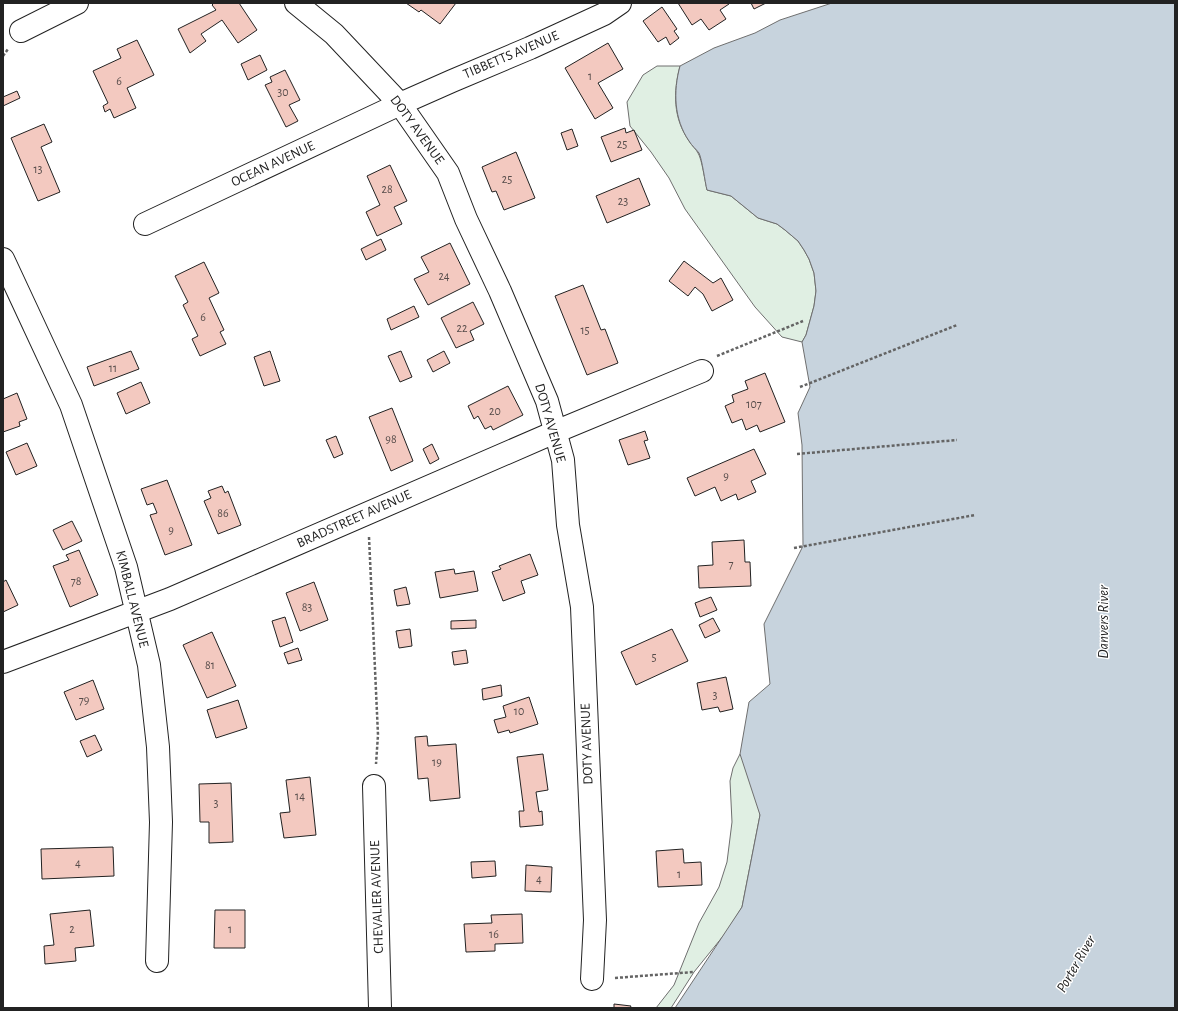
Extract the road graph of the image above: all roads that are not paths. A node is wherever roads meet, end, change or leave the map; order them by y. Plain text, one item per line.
1 (77, 3) edge
2 (296, 3) edge
3 (620, 3) edge
4 (21, 31) dead end
5 (400, 104) junction
6 (145, 224) dead end
7 (3, 259) edge
8 (702, 371) road end
9 (555, 432) junction
10 (136, 612) junction
11 (3, 662) edge
12 (374, 786) road end
13 (157, 961) dead end
14 (592, 979) road end
15 (380, 1008) edge

1 - 4 street
2 - 5 street, DOTY AVENUE
3 - 5 street, TIBBETTS AVENUE
5 - 6 street, OCEAN AVENUE
5 - 9 street, DOTY AVENUE
7 - 10 street, KIMBALL AVENUE
8 - 9 street, BRADSTREET AVENUE
9 - 10 street, BRADSTREET AVENUE
9 - 14 street, DOTY AVENUE
10 - 11 street, BRADSTREET AVENUE
10 - 13 street, KIMBALL AVENUE
12 - 15 street, CHEVALIER AVENUE

